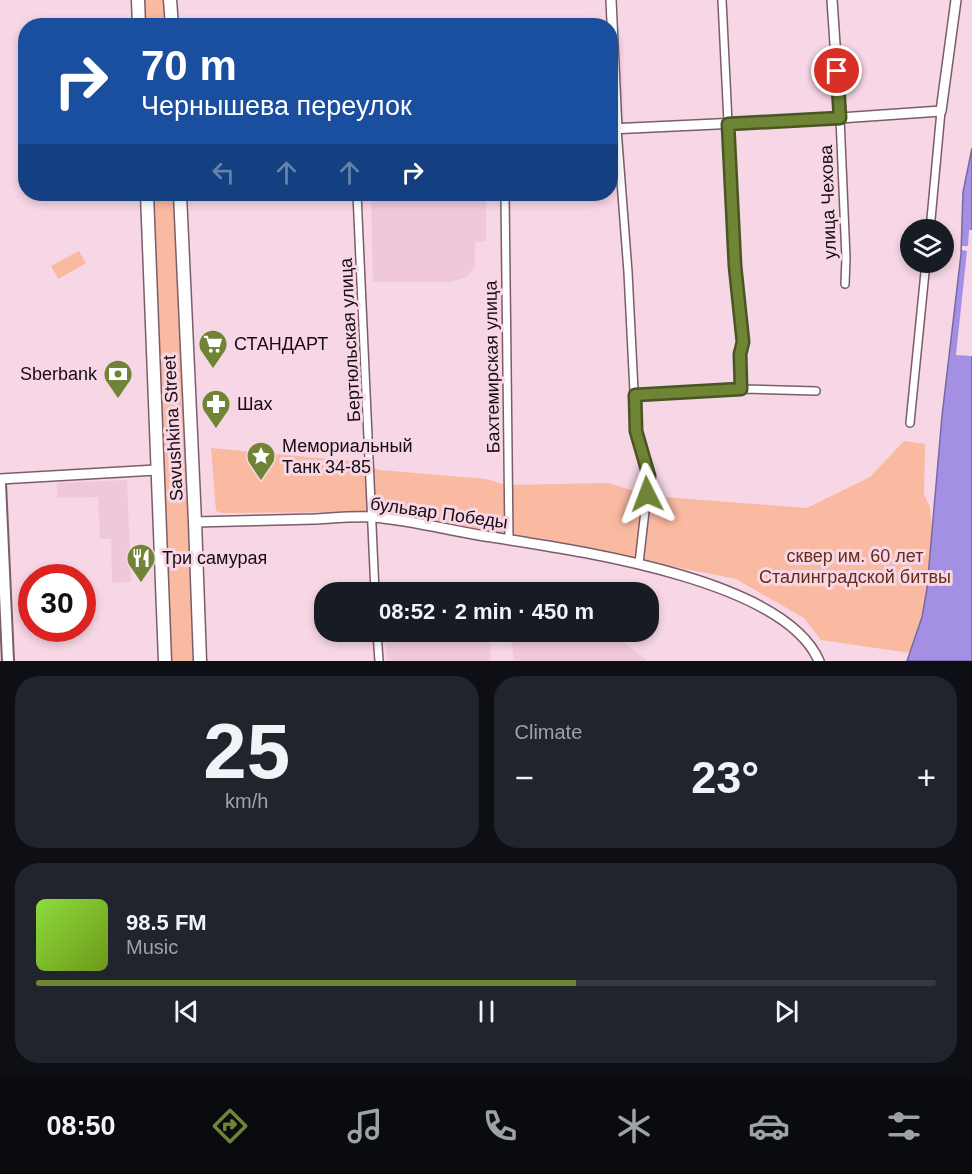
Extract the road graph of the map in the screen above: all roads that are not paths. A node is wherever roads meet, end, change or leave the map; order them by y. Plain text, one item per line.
1 (138, 0) edge
2 (170, 0) edge
3 (611, 0) edge
4 (722, 0) edge
5 (832, 0) edge
6 (956, 0) edge
7 (139, 18) edge
8 (171, 18) edge
9 (611, 18) edge
10 (942, 111) junction
11 (840, 118) junction
12 (728, 124) junction
13 (618, 129) edge
14 (618, 180) edge
15 (147, 201) edge
16 (180, 201) edge
17 (357, 201) edge
18 (505, 201) edge
19 (931, 219) edge
20 (925, 273) edge
21 (845, 284) dead end
22 (741, 389) junction
23 (816, 391) dead end
24 (635, 395) junction
25 (910, 423) dead end
26 (156, 470) junction
27 (0, 481) edge
28 (372, 517) junction
29 (195, 522) junction
30 (509, 540) junction
31 (639, 563) junction
32 (375, 582) edge
33 (378, 642) edge
34 (8, 661) edge
35 (165, 661) edge
36 (200, 661) edge
37 (379, 661) edge
38 (819, 661) edge

1 - 7 highway
2 - 8 highway
3 - 9 street
4 - 12 street
5 - 11 street
6 - 10 street
10 - 11 street
10 - 19 street
11 - 12 street
11 - 21 street, улица Чехова
12 - 13 street
12 - 22 street
14 - 24 street
15 - 26 highway, Savushkina Street
16 - 29 highway, Savushkina Street
17 - 28 street, Бертюльская улица
18 - 30 street, Бахтемирская улица
20 - 25 street
22 - 23 street
22 - 24 street
24 - 31 street
26 - 27 street
26 - 35 highway, Savushkina Street
27 - 34 main road
28 - 29 street, бульвар Победы
28 - 30 street, бульвар Победы
28 - 32 street, Бертюльская улица
29 - 36 highway, Savushkina Street
30 - 31 street, бульвар Победы
31 - 38 street, бульвар Победы
33 - 37 street

